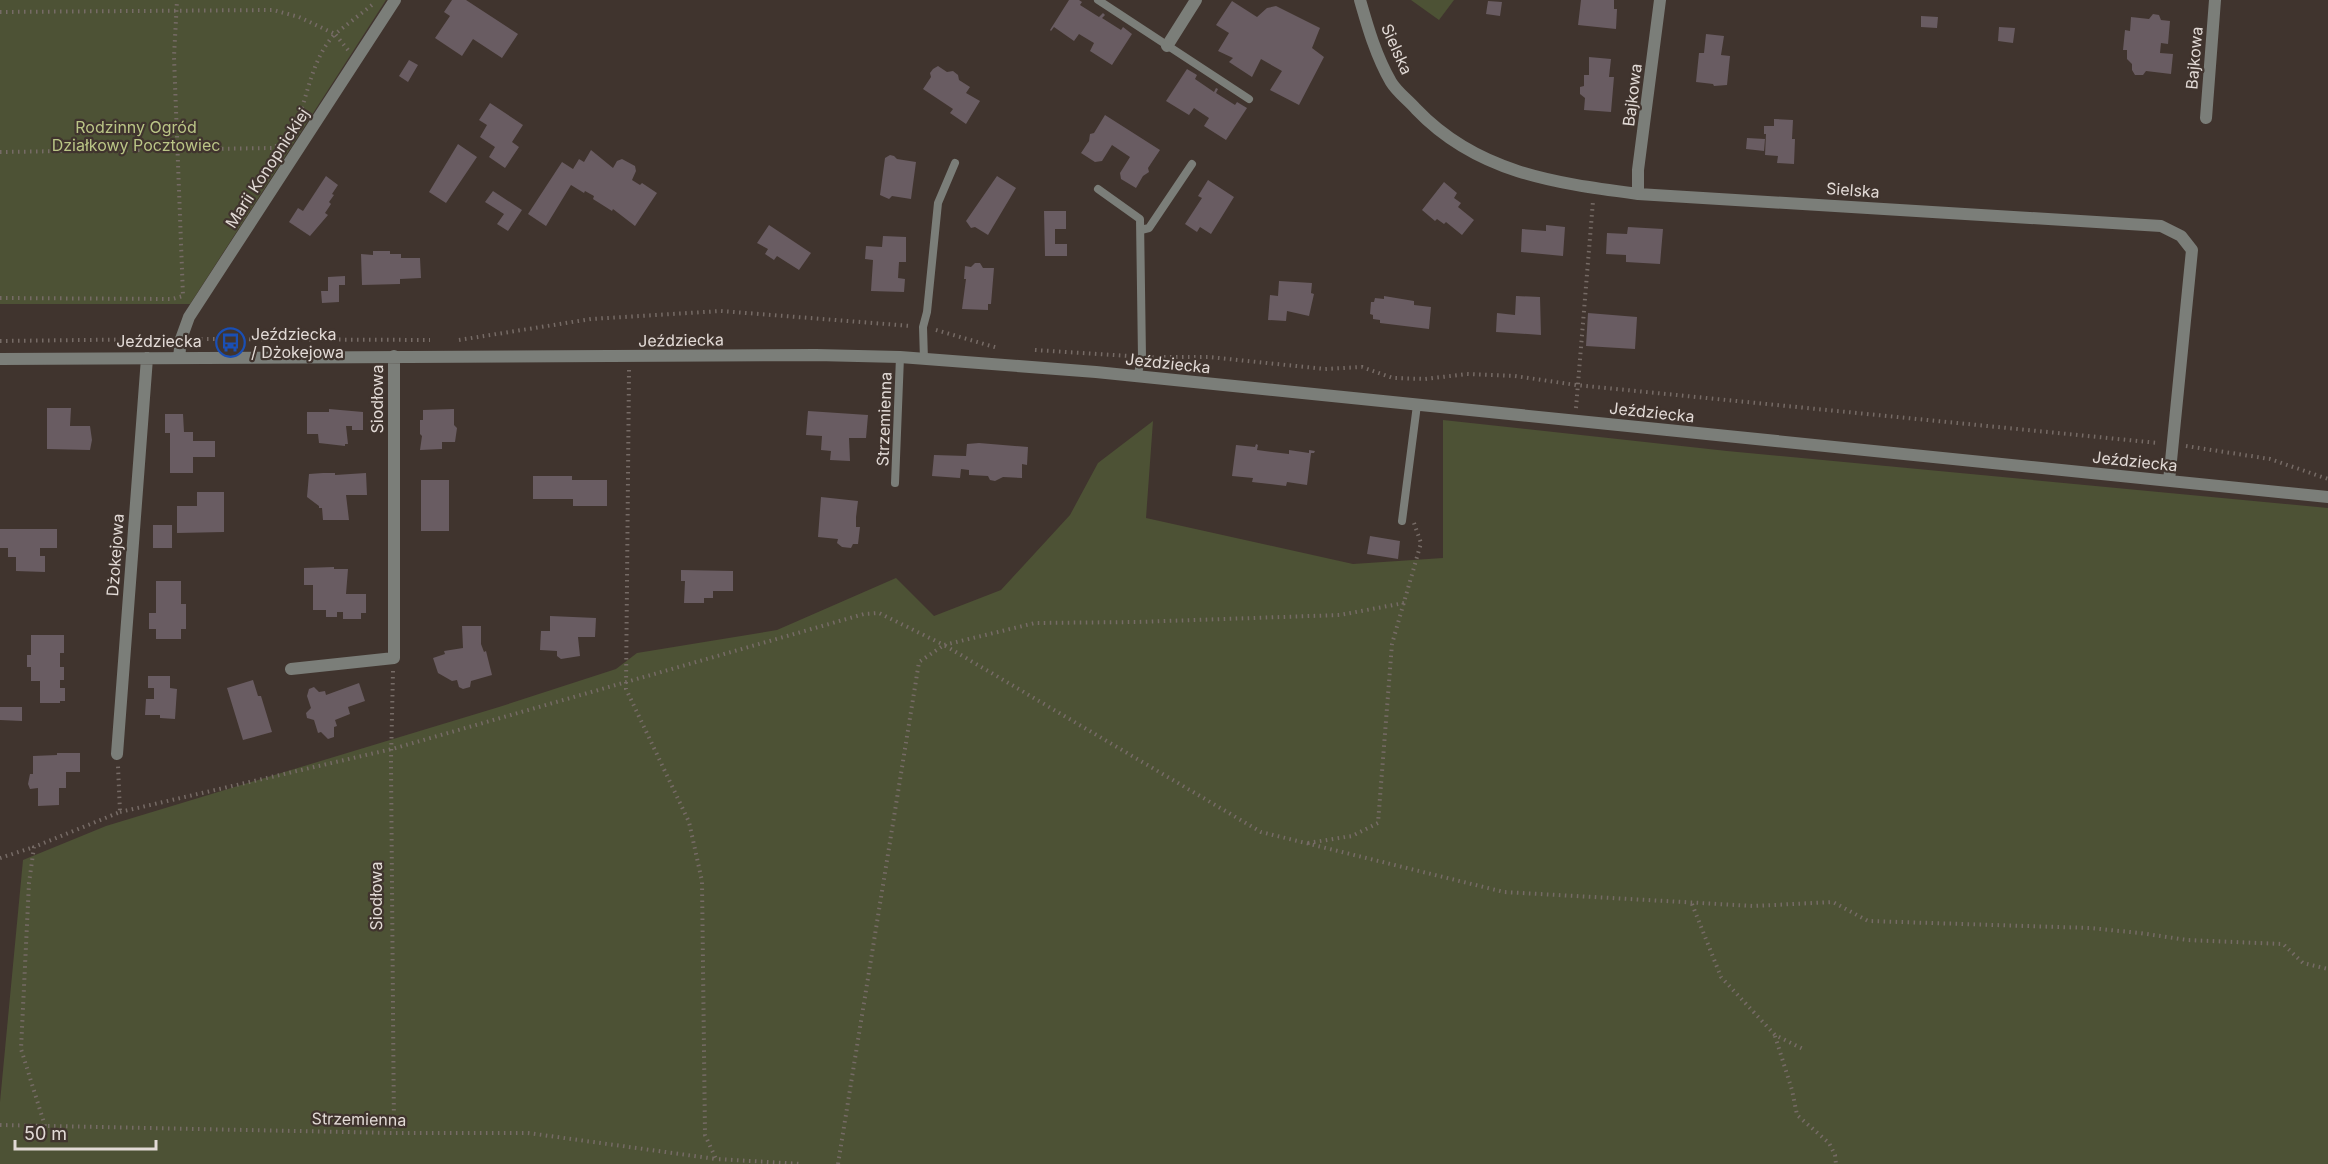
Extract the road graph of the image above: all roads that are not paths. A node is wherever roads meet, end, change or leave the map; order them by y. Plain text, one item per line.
1 (395, 0) edge
2 (1098, 0) edge
3 (1196, 0) edge
4 (1360, 0) edge
5 (1660, 0) edge
6 (2215, 0) edge
7 (1167, 46) junction
8 (1249, 99) dead end
9 (2206, 118) dead end
10 (955, 163) dead end
11 (1192, 165) dead end
12 (1098, 189) dead end
13 (1638, 194) junction
14 (1141, 230) junction
15 (394, 356) junction
16 (900, 357) junction
17 (147, 358) junction
18 (179, 358) junction
19 (0, 359) edge
20 (924, 360) junction
21 (1137, 377) junction
22 (1417, 405) junction
23 (2169, 481) junction
24 (895, 483) dead end
25 (2328, 497) edge
26 (1402, 521) dead end
27 (291, 669) dead end
28 (117, 754) road end

1 - 18 street, Marii Konopnickiej
2 - 7 lane
3 - 7 street
4 - 13 street, Sielska
5 - 13 street, Bajkowa
6 - 9 street, Bajkowa
7 - 8 lane
10 - 20 lane
11 - 14 lane
12 - 14 lane
13 - 23 street, Sielska
14 - 21 lane
15 - 16 street, Jeździecka
15 - 18 street, Jeździecka
15 - 27 street, Siodłowa
16 - 20 street, Jeździecka
16 - 24 lane, Strzemienna
17 - 18 street, Jeździecka
17 - 19 street, Jeździecka
17 - 28 street, Dżokejowa
20 - 21 street, Jeździecka
21 - 22 street, Jeździecka
22 - 23 street, Jeździecka
22 - 26 lane
23 - 25 street, Jeździecka

